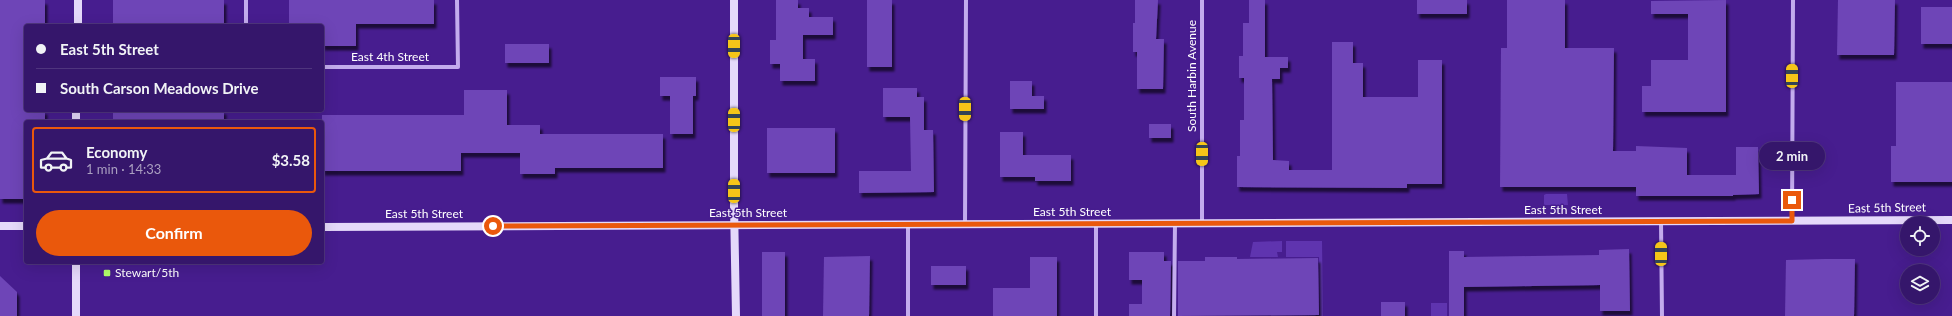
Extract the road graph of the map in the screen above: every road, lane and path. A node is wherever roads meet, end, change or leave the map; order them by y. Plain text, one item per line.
1 (78, 0) edge
2 (246, 0) edge
3 (457, 0) edge
4 (734, 0) edge
5 (966, 0) edge
6 (1202, 0) edge
7 (1793, 0) edge
8 (78, 24) edge
9 (246, 24) edge
10 (324, 67) edge
11 (1952, 220) edge
12 (1661, 221) junction
13 (1792, 221) junction
14 (1096, 223) junction
15 (908, 224) junction
16 (965, 224) junction
17 (1175, 224) junction
18 (1202, 224) junction
19 (734, 225) junction
20 (0, 226) edge
21 (24, 226) edge
22 (324, 227) edge
23 (76, 264) edge
24 (76, 316) edge
25 (736, 316) edge
26 (908, 316) edge
27 (1096, 316) edge
28 (1174, 316) edge
29 (1662, 316) edge

1 - 8 main road
2 - 9 street
3 - 10 street, East 4th Street
4 - 19 main road
5 - 16 street
6 - 18 street, South Harbin Avenue
7 - 13 street
11 - 13 main road, East 5th Street
12 - 13 main road, East 5th Street
12 - 18 main road, East 5th Street
12 - 29 street
14 - 16 main road, East 5th Street
14 - 17 main road, East 5th Street
14 - 27 street
15 - 16 main road, East 5th Street
15 - 19 main road, East 5th Street
15 - 26 street
17 - 18 main road, East 5th Street
17 - 28 street
19 - 22 main road, East 5th Street
19 - 25 main road
20 - 21 main road
23 - 24 main road

